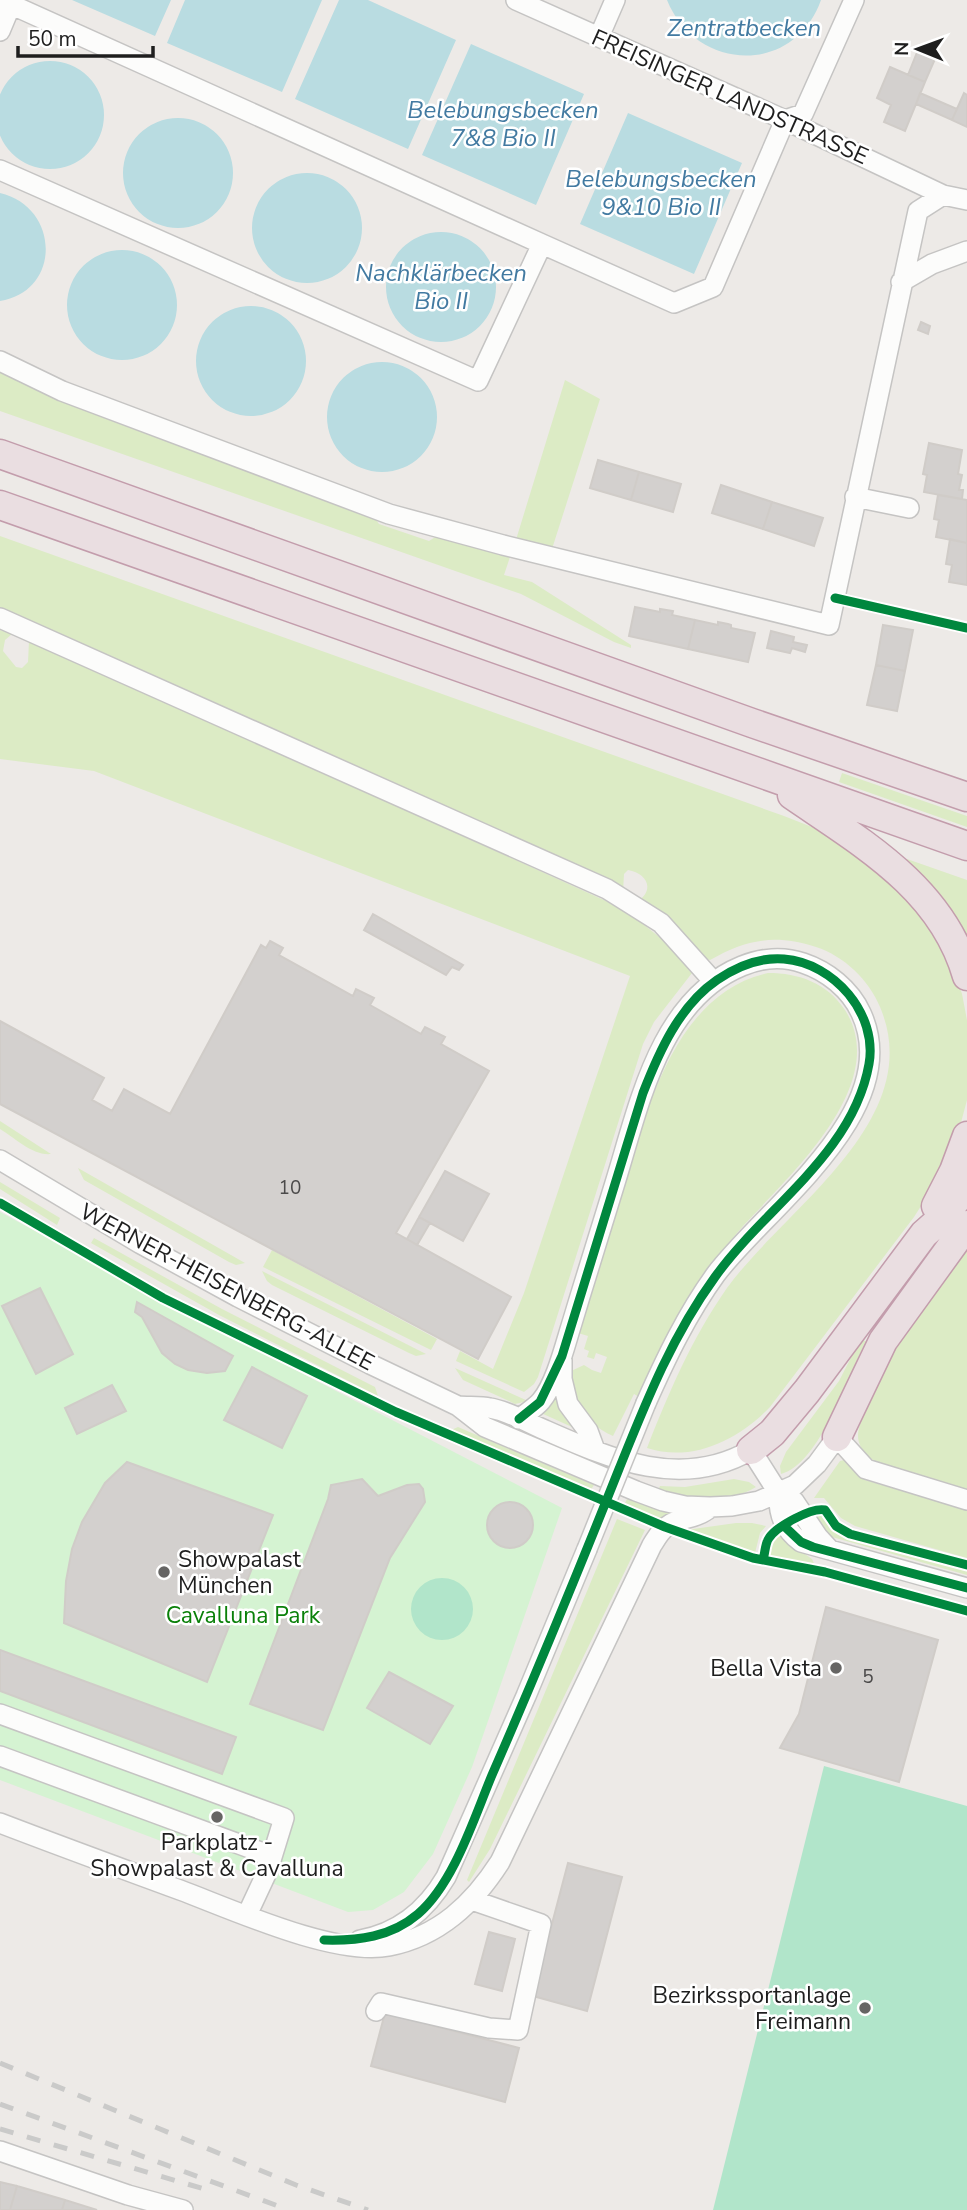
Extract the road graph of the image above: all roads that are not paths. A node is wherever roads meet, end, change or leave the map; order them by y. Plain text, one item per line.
1 (516, 0) edge
2 (615, 0) edge
3 (854, 0) edge
4 (9, 1) edge
5 (0, 31) edge
6 (599, 37) junction
7 (785, 120) junction
8 (0, 170) edge
9 (943, 195) junction
10 (967, 200) edge
11 (542, 244) junction
12 (967, 251) edge
13 (901, 282) junction
14 (0, 361) edge
15 (0, 454) edge
16 (855, 496) junction
17 (0, 505) edge
18 (909, 508) dead end
19 (0, 618) edge
20 (761, 774) junction
21 (967, 797) edge
22 (967, 846) edge
23 (967, 976) edge
24 (713, 982) junction
25 (967, 1136) edge
26 (0, 1160) edge
27 (967, 1186) edge
28 (967, 1225) edge
29 (924, 1234) junction
30 (562, 1356) junction
31 (458, 1406) junction
32 (519, 1419) junction
33 (837, 1437) junction
34 (595, 1450) junction
35 (751, 1450) junction
36 (779, 1494) junction
37 (967, 1500) edge
38 (710, 1507) junction
39 (967, 1588) edge
40 (0, 1714) edge
41 (0, 1756) edge
42 (0, 1823) edge
43 (268, 1870) junction
44 (472, 1900) junction
45 (247, 1915) junction
46 (324, 1940) junction
47 (376, 2011) dead end
48 (0, 2151) edge
49 (183, 2210) edge

1 - 6 street, FREISINGER LANDSTRASSE
2 - 6 street
3 - 7 street
4 - 5 street
4 - 11 street
6 - 7 street, FREISINGER LANDSTRASSE
7 - 9 street, FREISINGER LANDSTRASSE
7 - 11 street
8 - 11 street
9 - 10 street, FREISINGER LANDSTRASSE
9 - 13 street
12 - 13 street
13 - 16 street
14 - 16 street
15 - 21 highway
16 - 18 street
17 - 20 highway
19 - 24 street
20 - 22 highway
20 - 23 highway
24 - 30 street
24 - 46 street, bridge
25 - 29 highway
26 - 31 street, WERNER-HEISENBERG-ALLEE
27 - 29 highway
28 - 33 highway
29 - 35 highway
30 - 32 street
30 - 34 street
31 - 32 street, WERNER-HEISENBERG-ALLEE
31 - 38 street, WERNER-HEISENBERG-ALLEE
32 - 34 street, WERNER-HEISENBERG-ALLEE
33 - 36 street, WERNER-HEISENBERG-ALLEE
33 - 37 street
34 - 35 street, WERNER-HEISENBERG-ALLEE
35 - 36 street
36 - 38 street, WERNER-HEISENBERG-ALLEE
36 - 39 street
38 - 44 street
40 - 43 street
41 - 43 street
42 - 45 street
43 - 45 street
44 - 46 street
44 - 47 street
45 - 46 street
48 - 49 street

